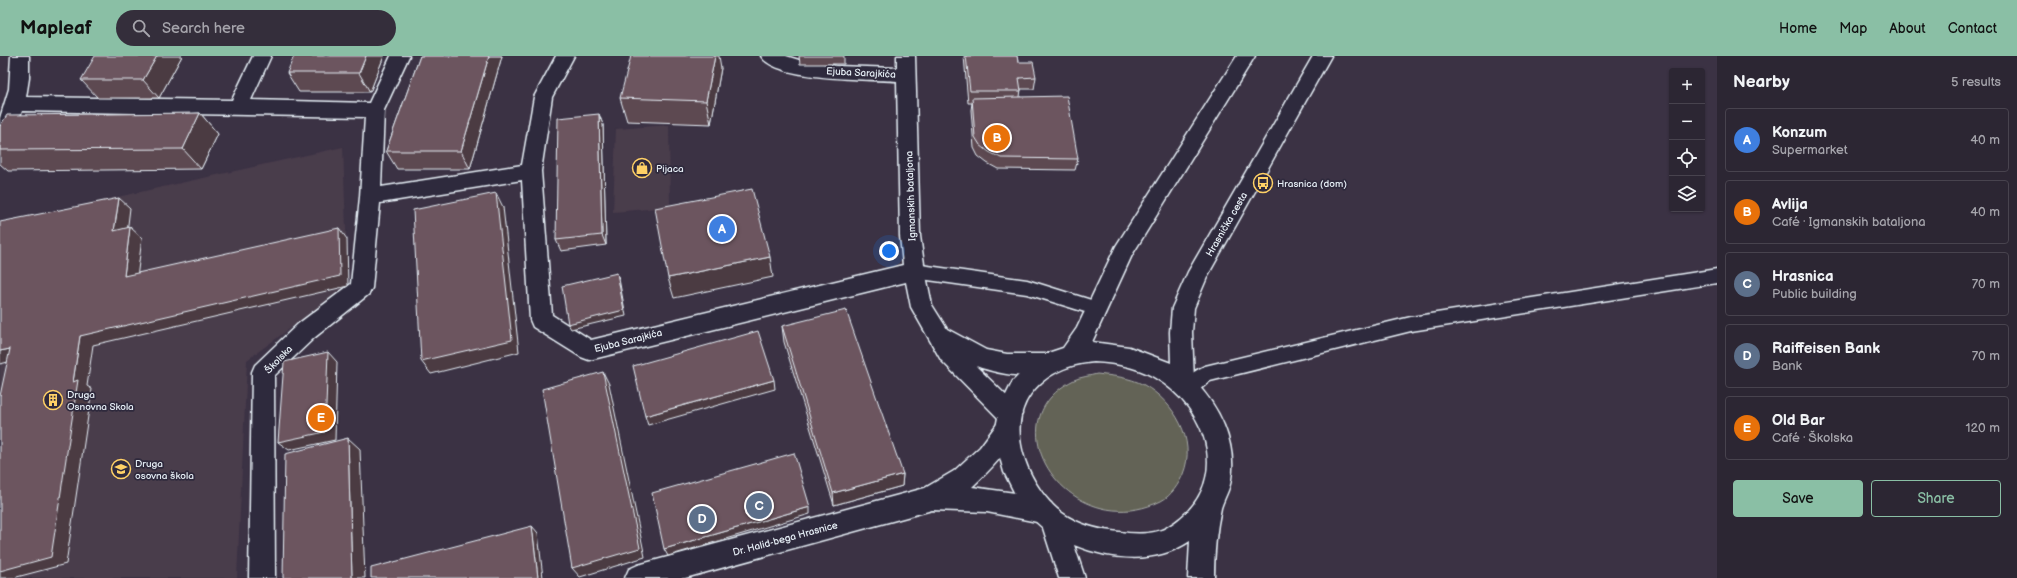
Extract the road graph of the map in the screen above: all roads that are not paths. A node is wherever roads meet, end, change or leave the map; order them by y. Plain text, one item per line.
1 (20, 56) edge
2 (262, 56) edge
3 (400, 56) edge
4 (565, 56) edge
5 (770, 56) edge
6 (1246, 56) edge
7 (1322, 56) edge
8 (906, 65) edge
9 (16, 104) junction
10 (238, 107) junction
11 (375, 110) junction
12 (0, 141) edge
13 (531, 171) junction
14 (370, 197) junction
15 (914, 271) junction
16 (1717, 276) edge
17 (1098, 309) junction
18 (936, 331) junction
19 (1071, 355) junction
20 (1049, 364) junction
21 (1185, 386) junction
22 (1009, 421) junction
23 (932, 498) junction
24 (1209, 507) junction
25 (1048, 516) junction
26 (262, 578) edge
27 (638, 578) edge
28 (1072, 578) edge
29 (1201, 578) edge

1 - 9 street
2 - 10 street
3 - 11 street
4 - 13 street, Ejuba Sarajkića
5 - 8 street, Ejuba Sarajkića
6 - 17 street
7 - 21 street, Hrasnička cesta
8 - 15 street, Igmanskih bataljona
9 - 10 street
9 - 12 street
10 - 11 street
11 - 14 street, Školska
13 - 14 street
13 - 15 street, Ejuba Sarajkića
14 - 26 street, Školska
15 - 17 lane
15 - 18 street, Igmanskih bataljona
16 - 21 lane
17 - 19 street
18 - 20 street, Igmanskih bataljona
18 - 22 street, Igmanskih bataljona
19 - 20 street
19 - 21 street
20 - 22 street
21 - 24 street
22 - 23 street
22 - 25 street
23 - 25 street
23 - 27 street, Dr. Halid-bega Hrasnice
24 - 25 street
24 - 29 street
25 - 28 street

